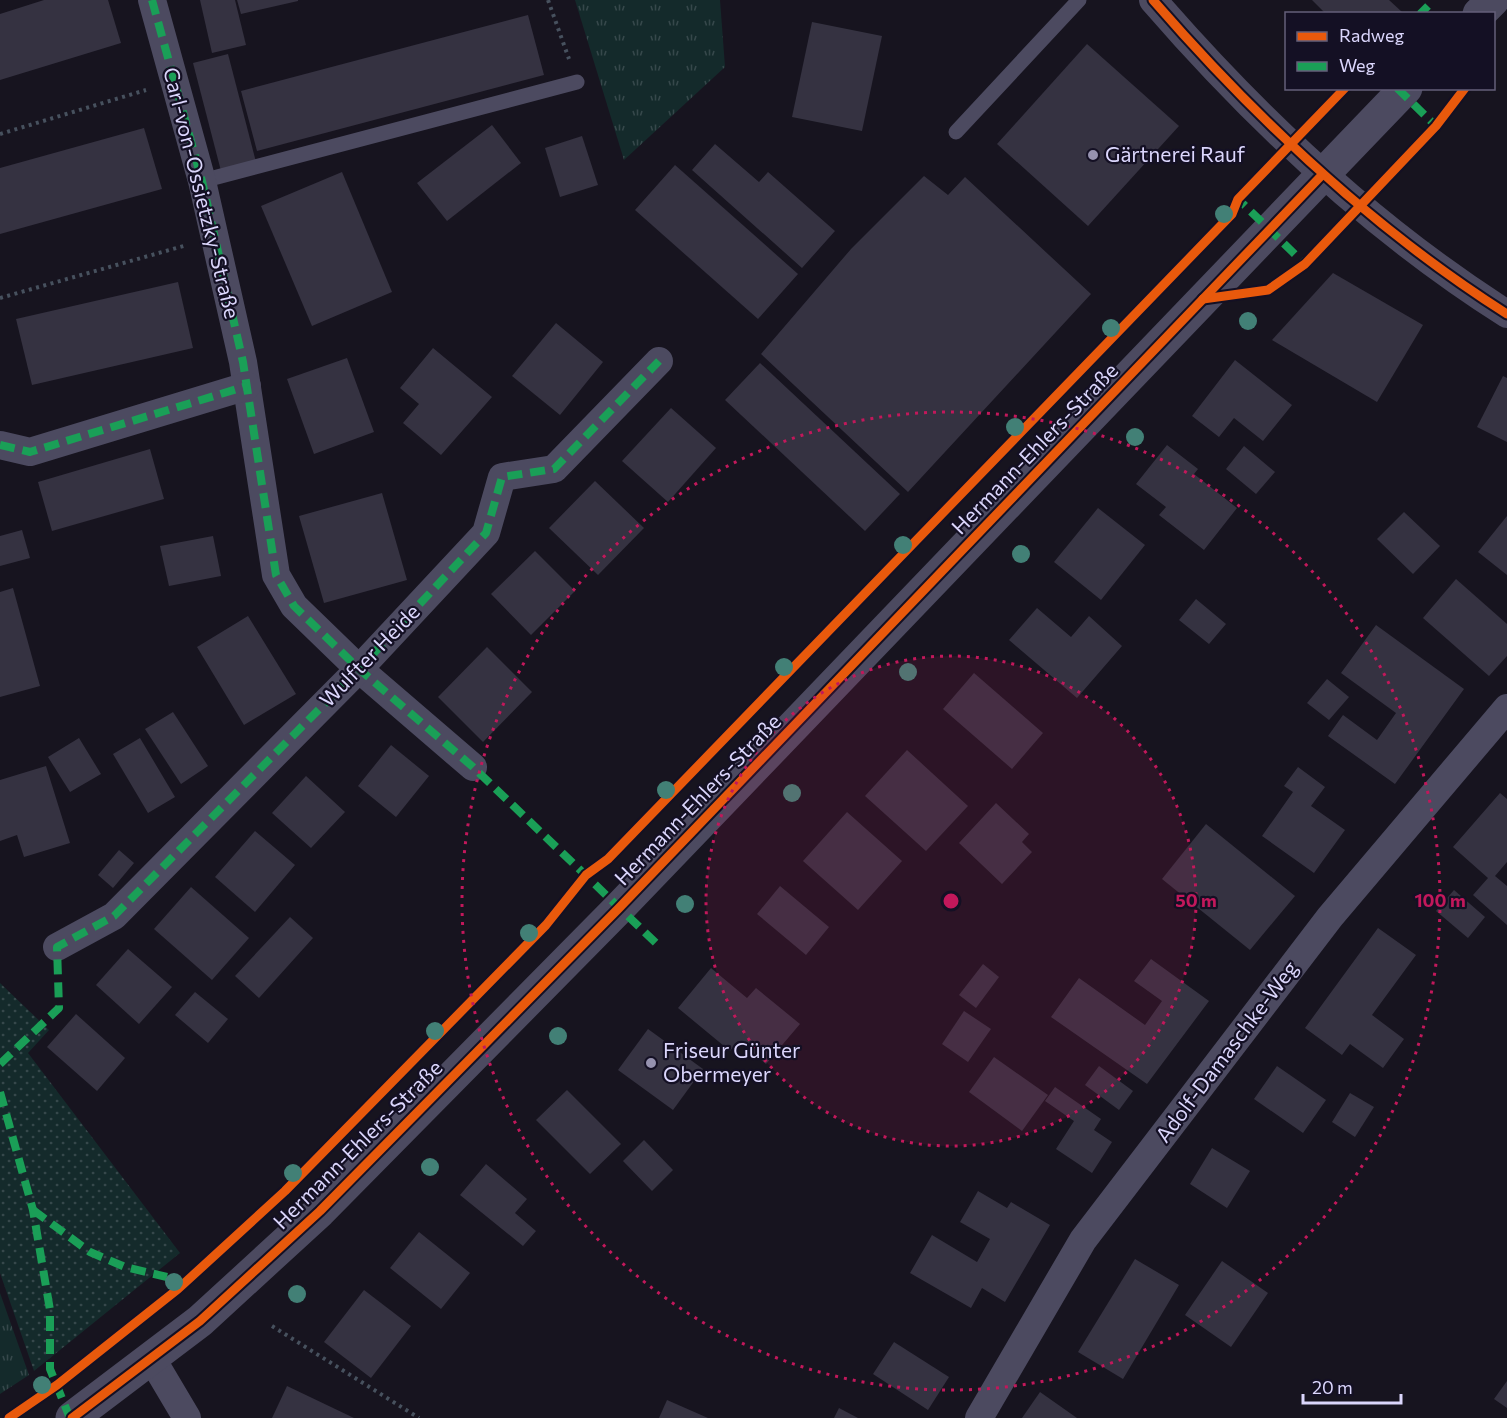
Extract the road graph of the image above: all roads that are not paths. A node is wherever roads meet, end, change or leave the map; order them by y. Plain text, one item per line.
1 (152, 0) edge
2 (1079, 0) edge
3 (1154, 0) edge
4 (1493, 0) edge
5 (1481, 12) edge
6 (577, 82) road end
7 (1404, 90) edge
8 (956, 132) dead end
9 (1322, 175) junction
10 (202, 181) junction
11 (1507, 314) edge
12 (659, 361) dead end
13 (247, 386) junction
14 (0, 445) edge
15 (359, 669) junction
16 (1507, 708) edge
17 (473, 767) dead end
18 (57, 947) dead end
19 (152, 1359) junction
20 (72, 1418) edge
21 (187, 1418) edge
22 (979, 1418) edge

1 - 10 street, Carl-von-Ossietzky-Straße
2 - 8 lane
3 - 9 street
4 - 5 street
6 - 10 lane
7 - 9 street, Hermann-Ehlers-Straße
9 - 11 street
9 - 19 street, Hermann-Ehlers-Straße
10 - 13 street, Carl-von-Ossietzky-Straße
12 - 15 street, Wulfter Heide
13 - 14 street
13 - 15 street, Carl-von-Ossietzky-Straße
15 - 17 street, Carl-von-Ossietzky-Straße
15 - 18 street, Wulfter Heide
16 - 22 street, Adolf-Damaschke-Weg
19 - 20 street, Hermann-Ehlers-Straße
19 - 21 street

